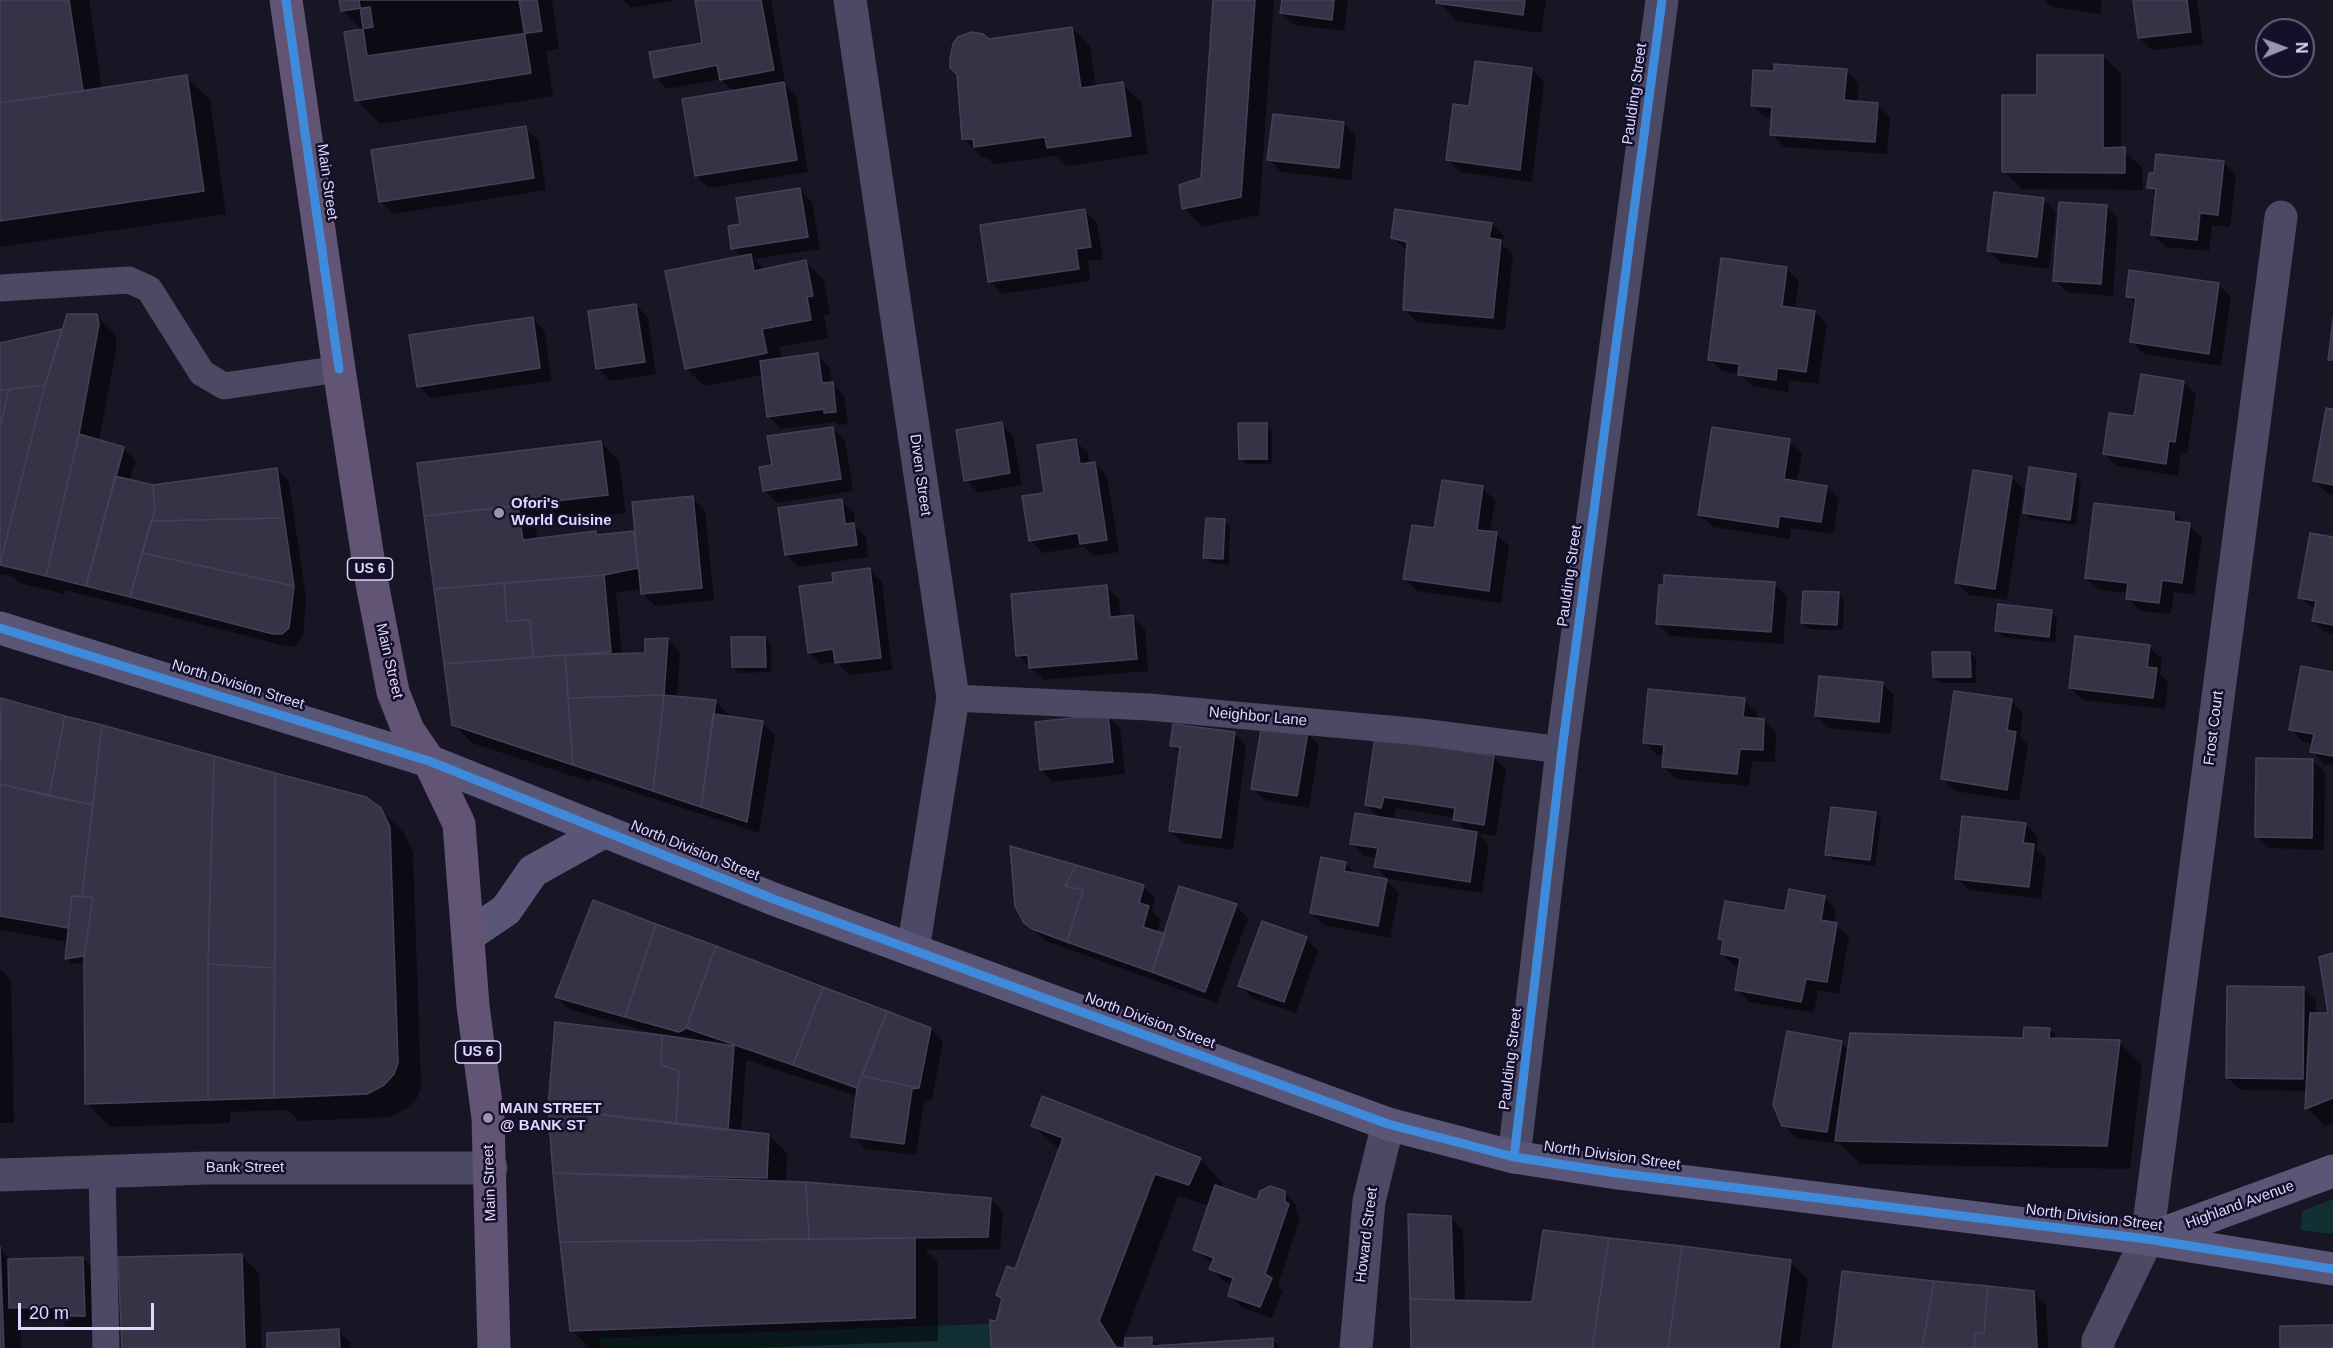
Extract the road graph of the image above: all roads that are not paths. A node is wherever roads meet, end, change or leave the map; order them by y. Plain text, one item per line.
1 (286, 0) edge
2 (850, 0) edge
3 (1662, 0) edge
4 (2281, 218) dead end
5 (0, 288) edge
6 (339, 369) junction
7 (0, 628) edge
8 (953, 698) junction
9 (1562, 750) junction
10 (429, 761) junction
11 (605, 831) junction
12 (469, 935) junction
13 (912, 950) junction
14 (1388, 1124) junction
15 (1514, 1157) junction
16 (491, 1168) junction
17 (2333, 1171) edge
18 (102, 1172) junction
19 (0, 1175) edge
20 (2147, 1239) junction
21 (2333, 1269) edge
22 (106, 1348) edge
23 (494, 1348) edge
24 (1356, 1348) edge
25 (2098, 1348) edge

1 - 6 main road, Main Street / US 6
2 - 8 street, Diven Street
3 - 9 street, Paulding Street
4 - 20 street, Frost Court
5 - 6 lane
6 - 10 main road, Main Street / US 6
7 - 10 street, North Division Street
8 - 9 lane, Neighbor Lane
8 - 13 street, Diven Street
9 - 15 street, Paulding Street
10 - 11 street, North Division Street
10 - 12 main road, Main Street / US 6
11 - 12 street
11 - 13 street, North Division Street
12 - 16 main road, Main Street / US 6
13 - 14 street, North Division Street
14 - 15 street, North Division Street
14 - 24 street, Howard Street
15 - 20 street, North Division Street
16 - 18 street, Bank Street
16 - 23 main road, Main Street / US 6
17 - 20 street, Highland Avenue
18 - 19 street, Bank Street
18 - 22 lane
20 - 21 street, North Division Street
20 - 25 street, Frost Court

